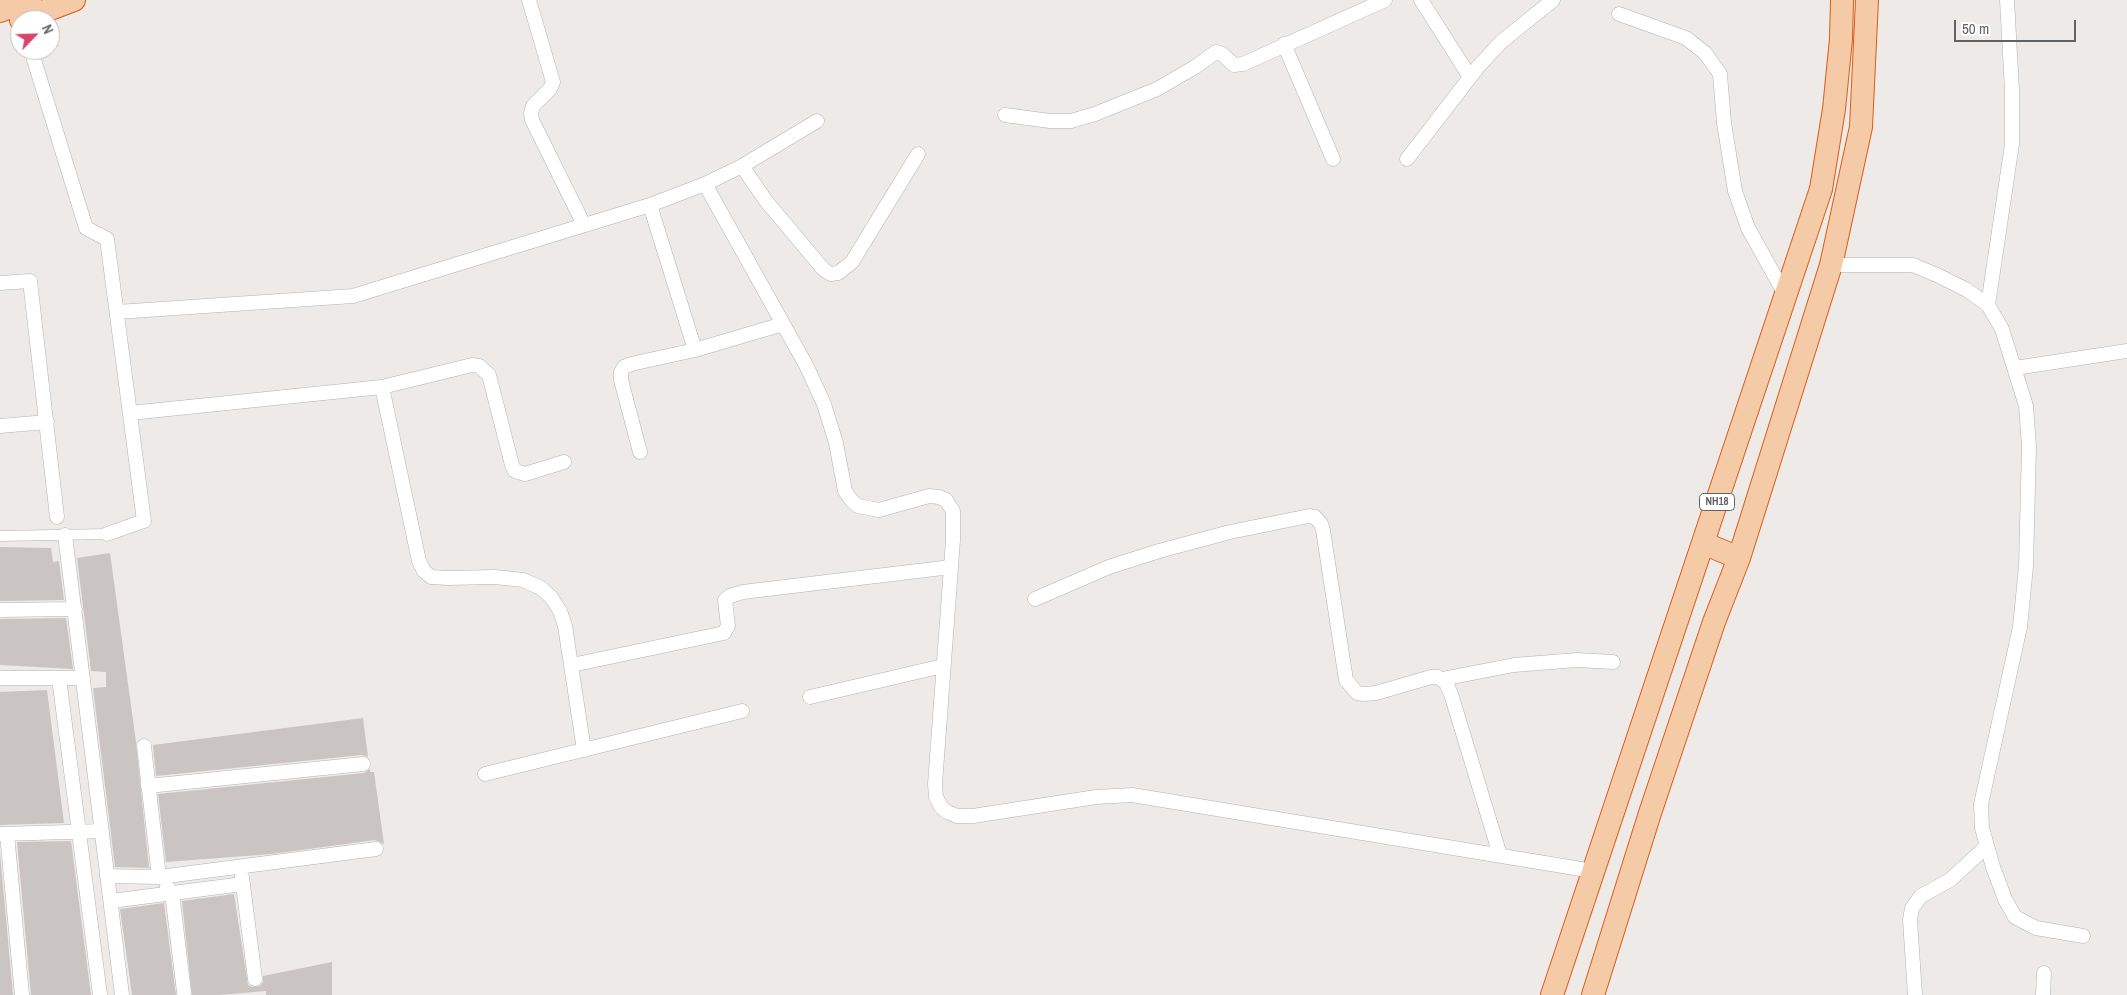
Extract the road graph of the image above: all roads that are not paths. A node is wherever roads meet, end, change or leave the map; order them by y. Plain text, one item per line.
1 (30, 0) edge
2 (74, 0) edge
3 (529, 0) edge
4 (1385, 0) edge
5 (1421, 0) edge
6 (1553, 0) edge
7 (1842, 0) edge
8 (1867, 0) edge
9 (2007, 0) edge
10 (17, 10) edge
11 (31, 10) edge
12 (1619, 14) dead end
13 (1284, 44) junction
14 (34, 60) edge
15 (1470, 76) junction
16 (1005, 115) dead end
17 (817, 121) dead end
18 (918, 154) dead end
19 (1333, 159) dead end
20 (1408, 159) dead end
21 (742, 166) junction
22 (705, 184) junction
23 (650, 205) junction
24 (584, 225) junction
25 (1831, 265) junction
26 (0, 283) edge
27 (1786, 296) junction
28 (1988, 305) junction
29 (117, 312) junction
30 (784, 324) junction
31 (695, 350) junction
32 (2127, 351) edge
33 (2015, 368) junction
34 (382, 387) junction
35 (130, 413) junction
36 (47, 422) junction
37 (0, 426) edge
38 (640, 452) dead end
39 (564, 462) dead end
40 (57, 516) dead end
41 (107, 534) joint
42 (66, 535) junction
43 (0, 536) edge
44 (1703, 543) junction
45 (1739, 558) junction
46 (951, 568) junction
47 (1035, 599) dead end
48 (75, 609) junction
49 (0, 610) edge
50 (1613, 662) dead end
51 (572, 665) junction
52 (944, 666) junction
53 (0, 678) edge
54 (59, 678) junction
55 (83, 678) junction
56 (1442, 679) junction
57 (810, 697) dead end
58 (742, 711) dead end
59 (144, 746) dead end
60 (584, 750) junction
61 (363, 764) dead end
62 (485, 774) dead end
63 (148, 786) junction
64 (102, 831) junction
65 (79, 832) junction
66 (4, 834) edge
67 (1987, 846) junction
68 (376, 849) dead end
69 (1500, 855) junction
70 (241, 866) junction
71 (1593, 870) junction
72 (107, 876) junction
73 (159, 877) junction
74 (243, 884) junction
75 (172, 893) junction
76 (111, 901) junction
77 (2083, 936) dead end
78 (2044, 973) dead end
79 (256, 979) dead end
80 (184, 992) dead end
81 (22, 995) edge
82 (100, 995) edge
83 (122, 995) edge
84 (1552, 995) edge
85 (1593, 995) edge
86 (1916, 995) edge
87 (2043, 995) edge

1 - 10 highway
2 - 11 highway
3 - 24 street
4 - 13 street
5 - 15 street
6 - 15 street
7 - 27 highway, NH18
8 - 25 highway, NH18
9 - 28 street
12 - 27 street
13 - 16 street
13 - 19 street
14 - 29 street
15 - 20 street
17 - 21 street
18 - 21 street
21 - 22 street
22 - 23 street
22 - 30 street
23 - 24 street
23 - 31 street
24 - 29 street
25 - 28 street
25 - 45 highway, NH18
26 - 36 street
27 - 44 highway, NH18
28 - 33 street
29 - 35 street
30 - 31 street
30 - 46 street
31 - 38 street
32 - 33 street
33 - 67 street
34 - 35 street
34 - 39 street
34 - 51 street
35 - 41 street
36 - 37 street
36 - 40 street
41 - 42 street
42 - 43 street
42 - 48 street
44 - 45 highway
44 - 71 highway, NH18
45 - 85 highway, NH18
46 - 51 street
46 - 52 street
47 - 56 street
48 - 49 street
48 - 55 street
50 - 56 street
51 - 60 street
52 - 57 street
52 - 69 street
53 - 54 street
54 - 55 street
54 - 65 street
55 - 64 street
56 - 69 street
58 - 60 street
59 - 63 street
60 - 62 street
61 - 63 street
63 - 73 street
64 - 65 street
64 - 72 street
65 - 66 street
65 - 82 street
66 - 81 street
67 - 77 street
67 - 86 street
68 - 70 street
69 - 71 street
70 - 73 street
70 - 74 street
71 - 84 highway, NH18
72 - 73 street
72 - 76 street
73 - 75 street
74 - 75 street
74 - 79 street
75 - 76 street
75 - 80 street
76 - 83 street
78 - 87 street

